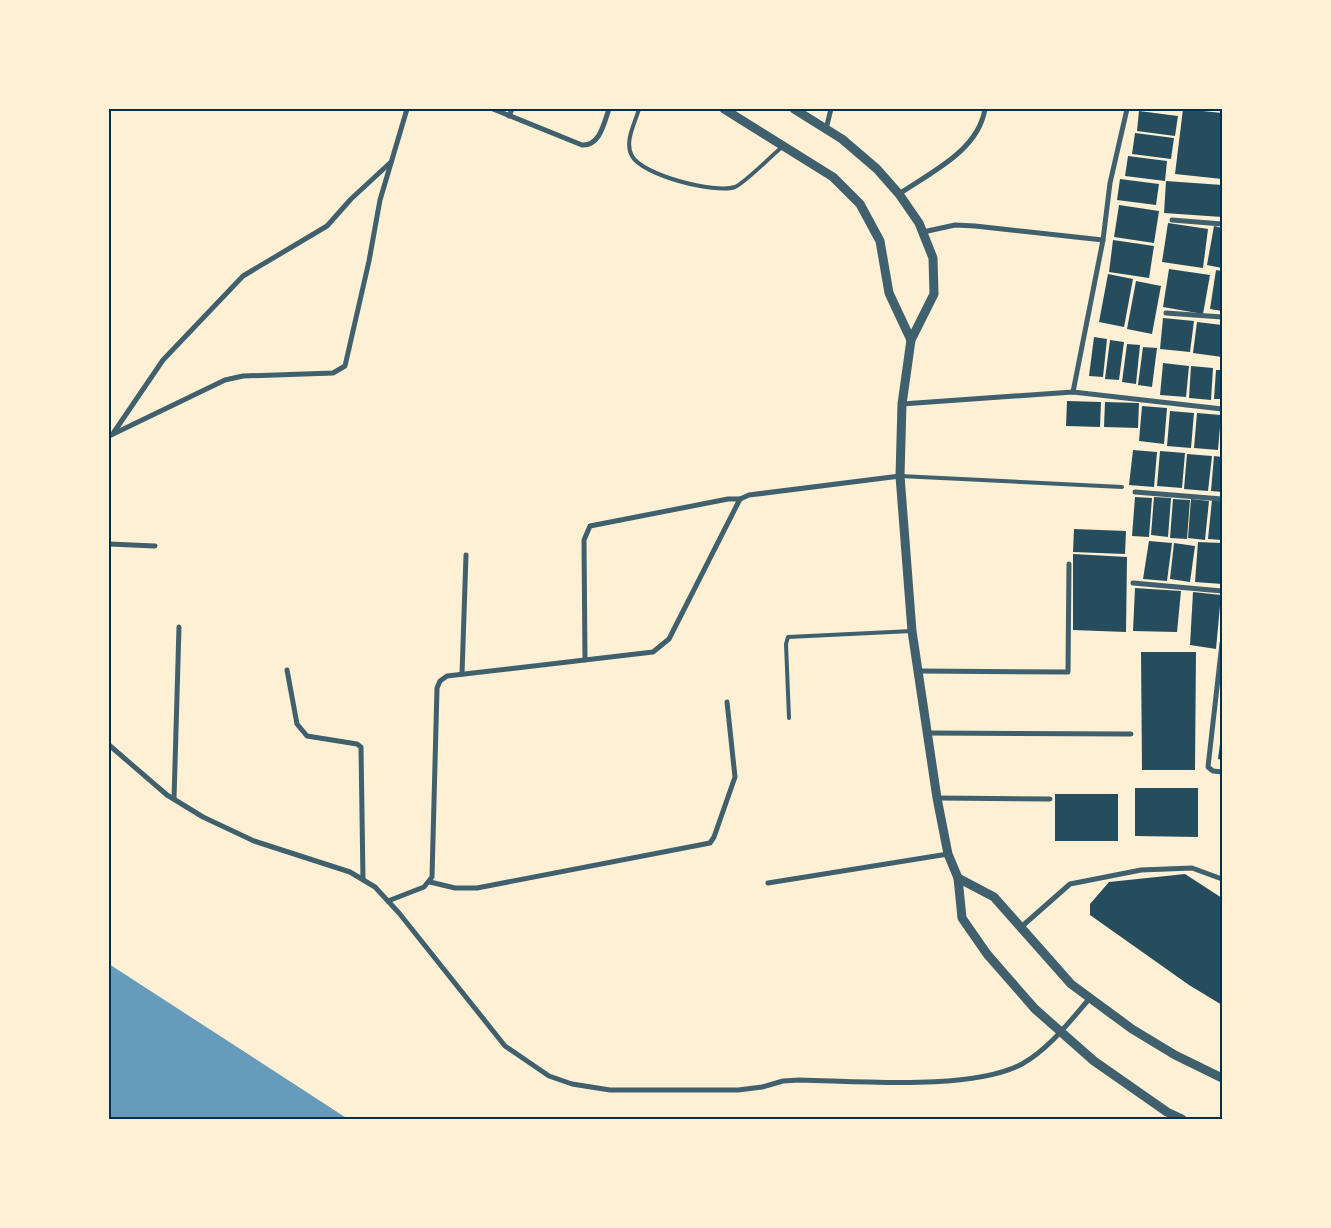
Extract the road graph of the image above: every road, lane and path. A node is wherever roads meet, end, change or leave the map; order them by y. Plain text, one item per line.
1 (407, 109) edge
2 (493, 109) edge
3 (512, 109) edge
4 (609, 109) edge
5 (639, 109) edge
6 (724, 109) edge
7 (794, 109) edge
8 (831, 109) edge
9 (985, 109) edge
10 (1127, 109) edge
11 (509, 116) junction
12 (826, 129) junction
13 (783, 145) junction
14 (391, 161) junction
15 (899, 194) junction
16 (1172, 220) dead end
17 (1222, 224) edge
18 (923, 232) junction
19 (1103, 240) junction
20 (1166, 313) dead end
21 (1222, 317) edge
22 (911, 340) junction
23 (1073, 392) junction
24 (902, 404) junction
25 (1222, 409) edge
26 (111, 435) edge
27 (900, 476) junction
28 (1122, 487) dead end
29 (1135, 492) dead end
30 (740, 499) junction
31 (1222, 499) edge
32 (109, 544) edge
33 (155, 546) dead end
34 (466, 555) dead end
35 (1069, 564) dead end
36 (1133, 583) dead end
37 (1222, 591) edge
38 (179, 627) dead end
39 (912, 631) junction
40 (1222, 643) edge
41 (585, 660) junction
42 (286, 670) dead end
43 (918, 671) junction
44 (462, 674) junction
45 (1220, 675) edge
46 (727, 702) dead end
47 (789, 718) dead end
48 (927, 733) junction
49 (1131, 734) dead end
50 (109, 745) edge
51 (1222, 772) edge
52 (937, 798) junction
53 (174, 799) junction
54 (1050, 799) dead end
55 (948, 854) junction
56 (958, 878) junction
57 (1222, 878) edge
58 (363, 880) junction
59 (430, 882) junction
60 (768, 883) dead end
61 (388, 901) junction
62 (1020, 928) junction
63 (1090, 998) junction
64 (1061, 1032) junction
65 (1222, 1078) edge
66 (1182, 1119) edge

1 - 14 street
2 - 11 street
3 - 11 street
4 - 11 street
5 - 13 lane
6 - 13 street
7 - 12 street
8 - 12 street
9 - 15 street
10 - 19 street
12 - 15 street
13 - 22 street
14 - 26 street
14 - 26 street
15 - 18 street
16 - 17 street
18 - 19 street
18 - 22 street
19 - 23 street
20 - 21 street
22 - 24 street
23 - 24 street
23 - 25 street
24 - 27 street
27 - 28 lane
27 - 30 street
27 - 39 street
29 - 31 street
30 - 41 street
30 - 41 street
32 - 33 street
34 - 44 street
35 - 43 street
36 - 37 street
38 - 53 street
39 - 43 street
39 - 47 lane
40 - 45 street
41 - 44 street
42 - 58 street
43 - 48 street
44 - 59 street
45 - 51 street
46 - 59 street
48 - 49 street
48 - 52 street
50 - 53 street
52 - 54 street
52 - 55 street
53 - 58 street
55 - 56 street
55 - 60 street
56 - 62 street
56 - 64 street
57 - 62 street
58 - 61 street
59 - 61 street
61 - 64 street
62 - 63 street
63 - 64 street
63 - 65 street
64 - 66 street

